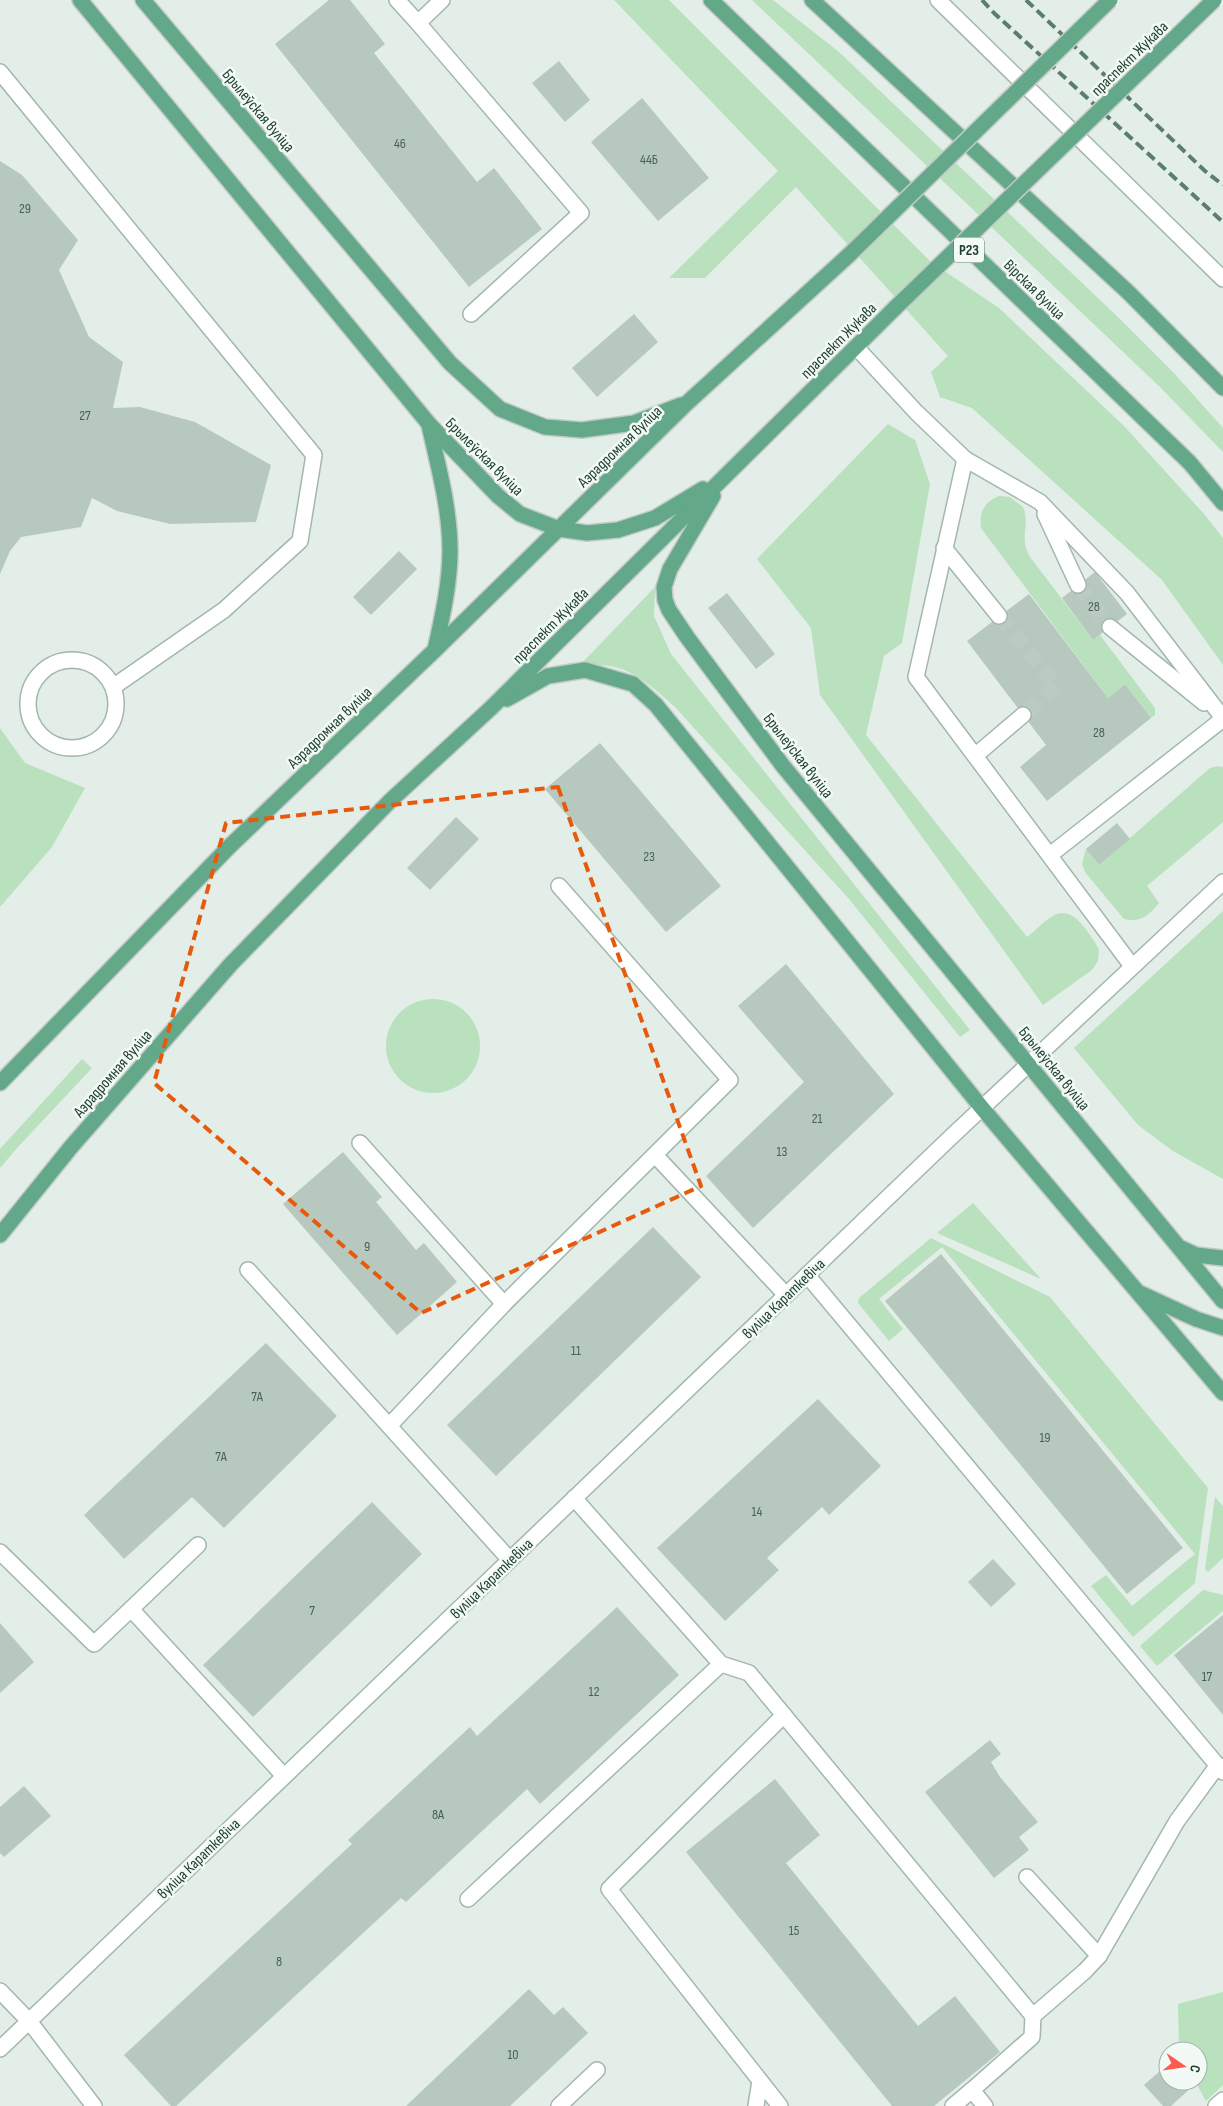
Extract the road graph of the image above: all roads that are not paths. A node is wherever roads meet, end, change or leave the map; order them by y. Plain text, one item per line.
1 (80, 0) edge
2 (143, 0) edge
3 (397, 0) edge
4 (442, 0) edge
5 (711, 0) edge
6 (812, 0) edge
7 (938, 0) edge
8 (1110, 0) edge
9 (1214, 0) edge
10 (418, 24) junction
11 (0, 72) edge
12 (1223, 279) edge
13 (471, 314) dead end
14 (856, 347) junction
15 (1223, 388) edge
16 (688, 403) junction
17 (429, 424) junction
18 (965, 459) junction
19 (724, 477) junction
20 (1040, 502) junction
21 (1223, 503) edge
22 (559, 529) junction
23 (944, 548) junction
24 (1078, 585) tunnel mouth
25 (999, 616) tunnel mouth
26 (1110, 627) tunnel mouth
27 (435, 650) junction
28 (113, 687) junction
29 (491, 708) junction
30 (1023, 715) tunnel mouth
31 (1223, 718) edge
32 (976, 755) junction
33 (1050, 855) junction
34 (1223, 882) edge
35 (559, 886) dead end
36 (1132, 966) junction
37 (1028, 1063) junction
38 (0, 1083) edge
39 (982, 1108) junction
40 (360, 1143) dead end
41 (655, 1155) junction
42 (0, 1235) edge
43 (1177, 1246) junction
44 (1223, 1258) edge
45 (248, 1270) dead end
46 (807, 1275) junction
47 (1136, 1290) junction
48 (786, 1295) junction
49 (1223, 1301) edge
50 (504, 1304) junction
51 (1223, 1328) edge
52 (1223, 1393) edge
53 (389, 1426) junction
54 (574, 1498) junction
55 (198, 1545) dead end
56 (0, 1552) edge
57 (510, 1560) junction
58 (131, 1609) junction
59 (721, 1664) junction
60 (784, 1716) junction
61 (1220, 1768) edge
62 (284, 1776) junction
63 (1026, 1878) dead end
64 (468, 1899) dead end
65 (1099, 1956) junction
66 (0, 1991) edge
67 (1033, 2016) junction
68 (29, 2021) junction
69 (0, 2049) edge
70 (597, 2070) dead end
71 (760, 2081) junction
72 (972, 2090) junction
73 (1223, 2100) edge
74 (94, 2106) edge
75 (559, 2106) edge
76 (756, 2106) edge
77 (780, 2106) edge
78 (953, 2106) edge
79 (985, 2106) edge
80 (1216, 2106) edge

1 - 17 main road, Брылеўская вуліца
2 - 16 main road, Брылеўская вуліца
3 - 10 street
4 - 10 street
5 - 21 main road, Вірская вуліца / Р23
6 - 15 main road
7 - 12 street
8 - 16 main road, bridge
9 - 14 main road, праспект Жукава, bridge
10 - 13 street
11 - 28 street
14 - 18 street
14 - 19 main road, праспект Жукава
16 - 22 main road, Аэрадромная вуліца
17 - 22 main road, Брылеўская вуліца
17 - 27 main road, Брылеўская вуліца
18 - 20 street
18 - 23 street
19 - 22 main road, Брылеўская вуліца
19 - 29 main road, праспект Жукава
19 - 37 main road, Брылеўская вуліца
20 - 24 street
20 - 31 street
22 - 27 main road, Аэрадромная вуліца
23 - 25 street
23 - 32 street
26 - 31 street
27 - 38 main road, Аэрадромная вуліца
28 - 28 street
29 - 39 main road
29 - 42 main road, Аэрадромная вуліца
30 - 32 street
31 - 33 street
32 - 33 street
33 - 36 street
34 - 36 street, вуліца Караткевіча
35 - 41 street
36 - 37 street, вуліца Караткевіча
37 - 39 street, вуліца Караткевіча
37 - 43 main road, Брылеўская вуліца
39 - 46 street, вуліца Караткевіча
39 - 47 main road
40 - 50 street
41 - 48 street
41 - 50 street
43 - 44 main road
43 - 49 main road, Брылеўская вуліца
45 - 53 street
46 - 48 street, вуліца Караткевіча
46 - 61 street
47 - 51 main road
47 - 52 main road
48 - 54 street, вуліца Караткевіча
50 - 53 street
53 - 57 street
54 - 57 street, вуліца Караткевіча
54 - 59 street
55 - 58 street
56 - 58 street
57 - 62 street, вуліца Караткевіча
58 - 62 street
59 - 60 street
59 - 64 street
60 - 67 street
60 - 71 street
61 - 65 street
62 - 68 street, вуліца Караткевіча
63 - 65 street
65 - 67 street
66 - 68 street
67 - 72 street
68 - 69 street, вуліца Караткевіча
68 - 74 street
70 - 75 street
71 - 76 street
71 - 77 street
72 - 78 street
72 - 79 street
73 - 80 street

